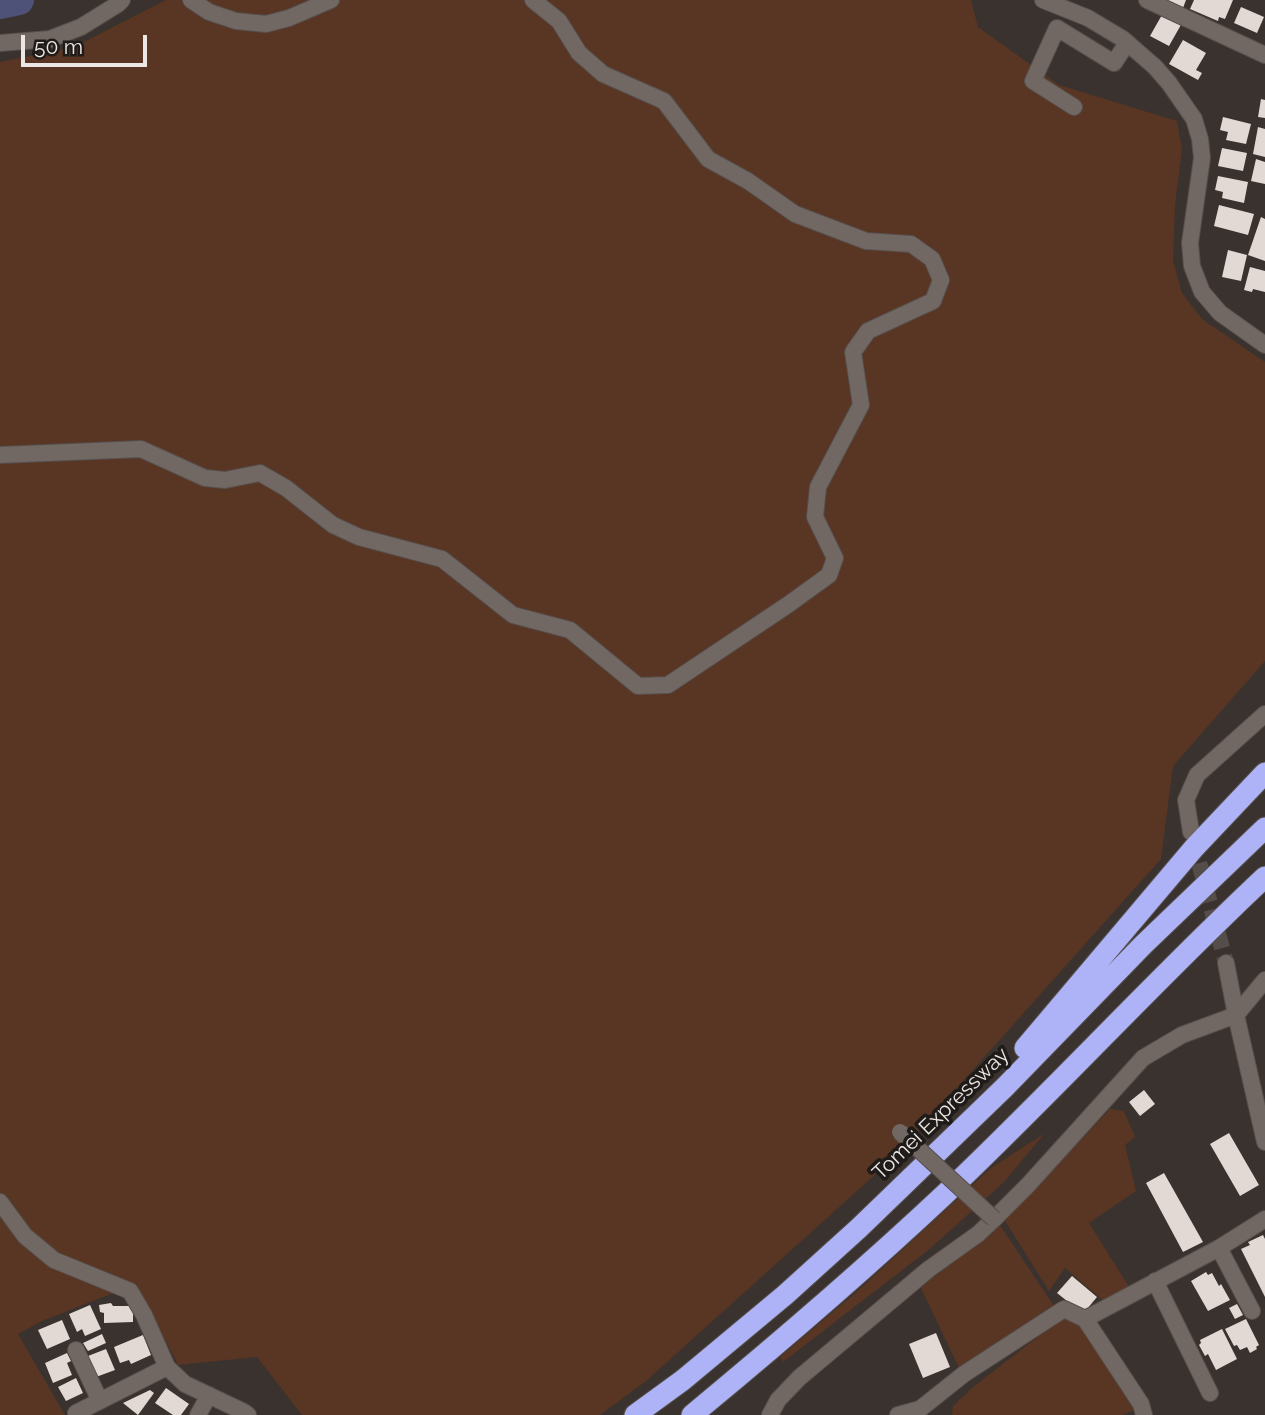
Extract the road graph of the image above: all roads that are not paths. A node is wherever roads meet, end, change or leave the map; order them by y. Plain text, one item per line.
1 (122, 0) edge
2 (191, 0) edge
3 (331, 0) edge
4 (533, 0) edge
5 (1043, 0) edge
6 (1147, 0) edge
7 (0, 43) edge
8 (1127, 43) junction
9 (1265, 55) edge
10 (1074, 107) dead end
11 (1265, 343) edge
12 (0, 455) edge
13 (1265, 714) edge
14 (1265, 773) edge
15 (1265, 828) edge
16 (1191, 832) tunnel mouth
17 (1265, 877) edge
18 (1265, 891) edge
19 (1186, 955) junction
20 (1226, 963) tunnel mouth
21 (1265, 980) edge
22 (1236, 1015) junction
23 (900, 1132) dead end
24 (1265, 1142) edge
25 (938, 1151) junction
26 (0, 1202) edge
27 (993, 1219) junction
28 (1265, 1219) edge
29 (1219, 1248) junction
30 (1155, 1281) junction
31 (1252, 1311) dead end
32 (1085, 1319) junction
33 (76, 1350) dead end
34 (167, 1367) junction
35 (1210, 1393) dead end
36 (209, 1395) junction
37 (100, 1401) junction
38 (76, 1413) edge
39 (198, 1415) edge
40 (248, 1415) edge
41 (635, 1415) edge
42 (692, 1415) edge
43 (770, 1415) edge
44 (898, 1415) edge
45 (1144, 1415) edge

1 - 7 street
2 - 3 street
4 - 12 street
5 - 8 street
6 - 9 street
8 - 10 street
8 - 11 street
13 - 16 street
14 - 25 highway
15 - 25 highway, Tomei Expressway
17 - 19 highway
18 - 19 highway
19 - 42 highway
20 - 22 street
21 - 22 street
22 - 24 street
22 - 27 street
23 - 27 street, bridge
25 - 41 highway, Tomei Expressway
26 - 34 street
27 - 43 street
28 - 29 street
29 - 30 street
29 - 31 street
30 - 32 street
30 - 35 street
32 - 44 street
32 - 45 street
33 - 37 street
34 - 36 street
34 - 37 street
36 - 39 street
36 - 40 street
37 - 38 street

